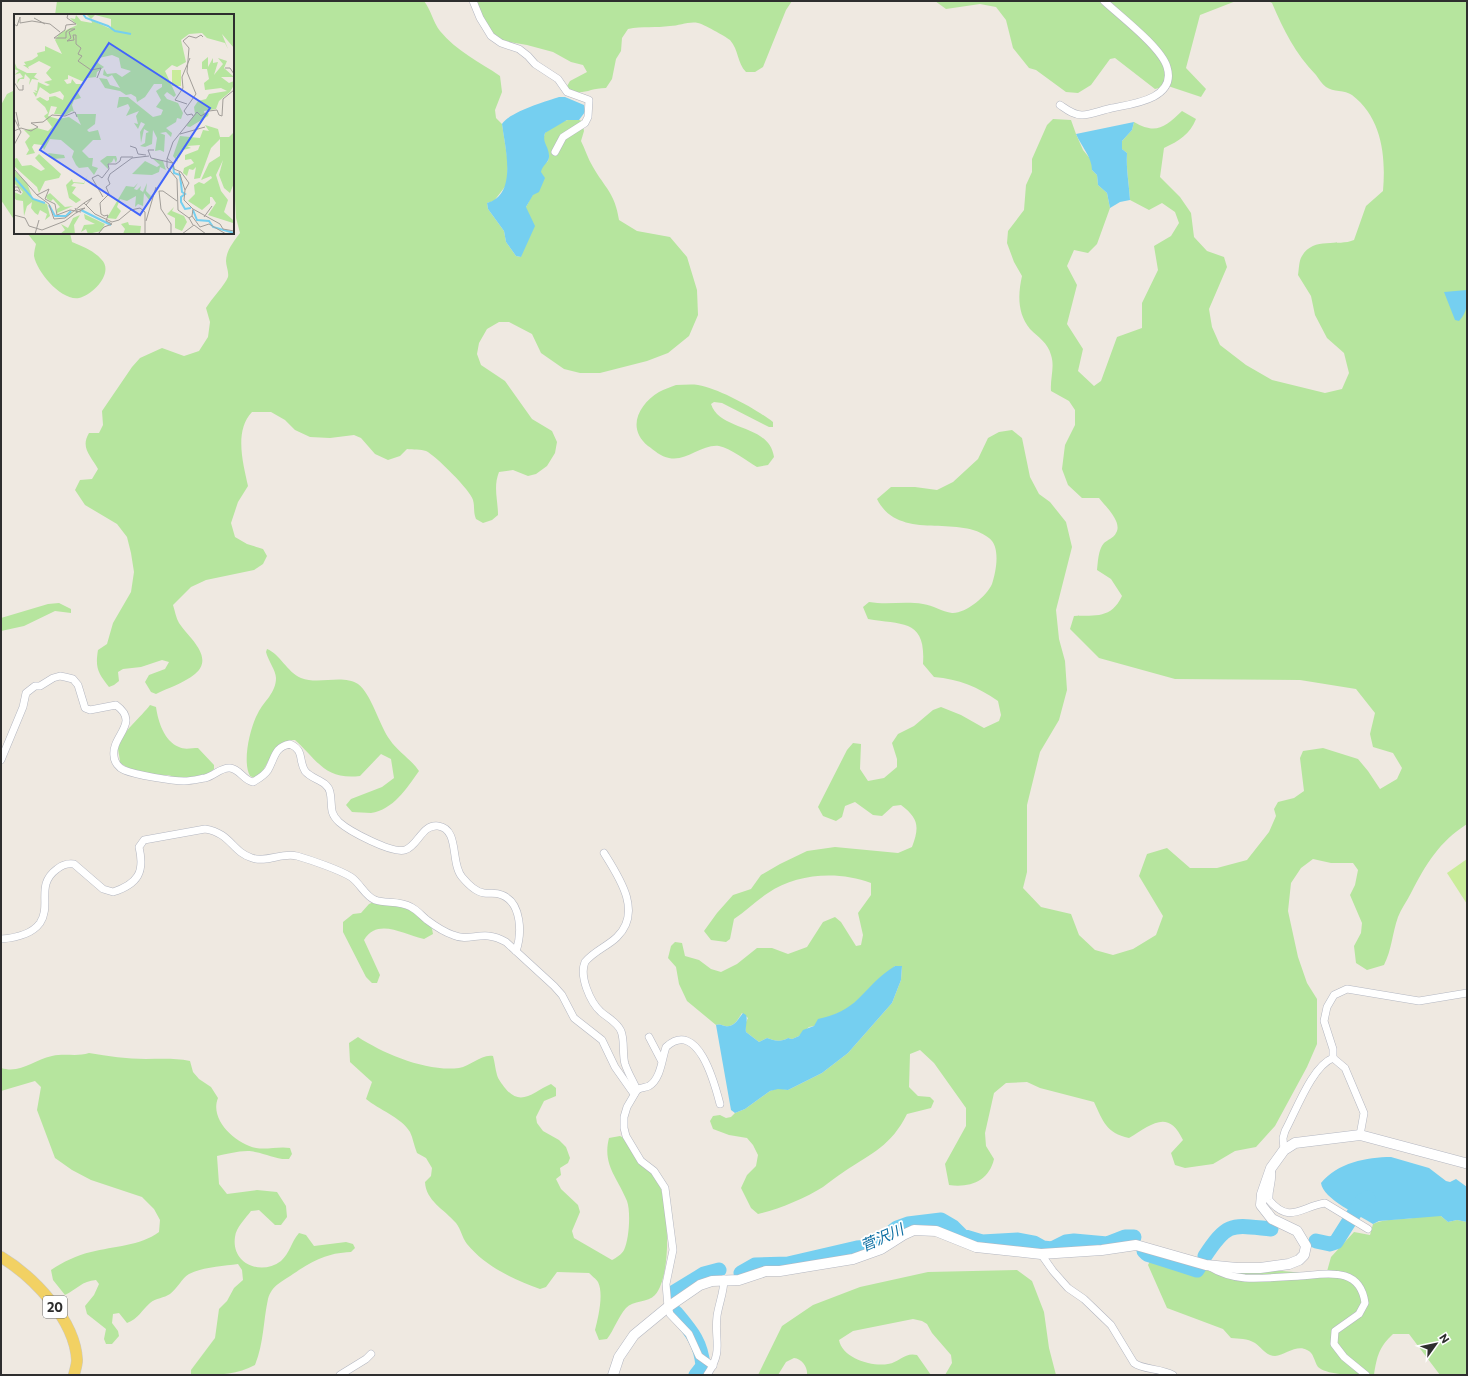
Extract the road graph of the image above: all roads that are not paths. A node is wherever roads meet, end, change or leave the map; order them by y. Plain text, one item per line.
1 (473, 1) edge
2 (1104, 1) edge
3 (1060, 105) dead end
4 (554, 152) dead end
5 (1, 760) edge
6 (604, 853) dead end
7 (1, 939) edge
8 (516, 951) junction
9 (1467, 993) edge
10 (649, 1037) dead end
11 (1333, 1058) junction
12 (661, 1060) junction
13 (635, 1092) junction
14 (720, 1104) dead end
15 (1360, 1135) junction
16 (1284, 1150) junction
17 (1466, 1163) edge
18 (1271, 1168) junction
19 (1368, 1229) dead end
20 (1041, 1254) junction
21 (1, 1258) edge
22 (1206, 1265) junction
23 (724, 1279) junction
24 (668, 1307) junction
25 (371, 1354) dead end
26 (710, 1364) junction
27 (74, 1375) edge
28 (340, 1375) edge
29 (613, 1375) edge
30 (707, 1375) edge
31 (1173, 1375) edge
32 (1366, 1375) edge

1 - 4 street
2 - 3 street
5 - 8 street
6 - 13 street
7 - 8 street
8 - 13 street
9 - 11 street
10 - 12 street
11 - 15 street
11 - 16 street
12 - 13 street
12 - 14 street
13 - 24 street
15 - 16 street
15 - 17 street
16 - 18 street
18 - 19 street
18 - 22 street
20 - 22 street
20 - 23 street
20 - 31 street
21 - 27 main road, 20
22 - 32 street
23 - 24 street
23 - 26 street
24 - 26 street
24 - 29 street
25 - 28 street
26 - 30 street

